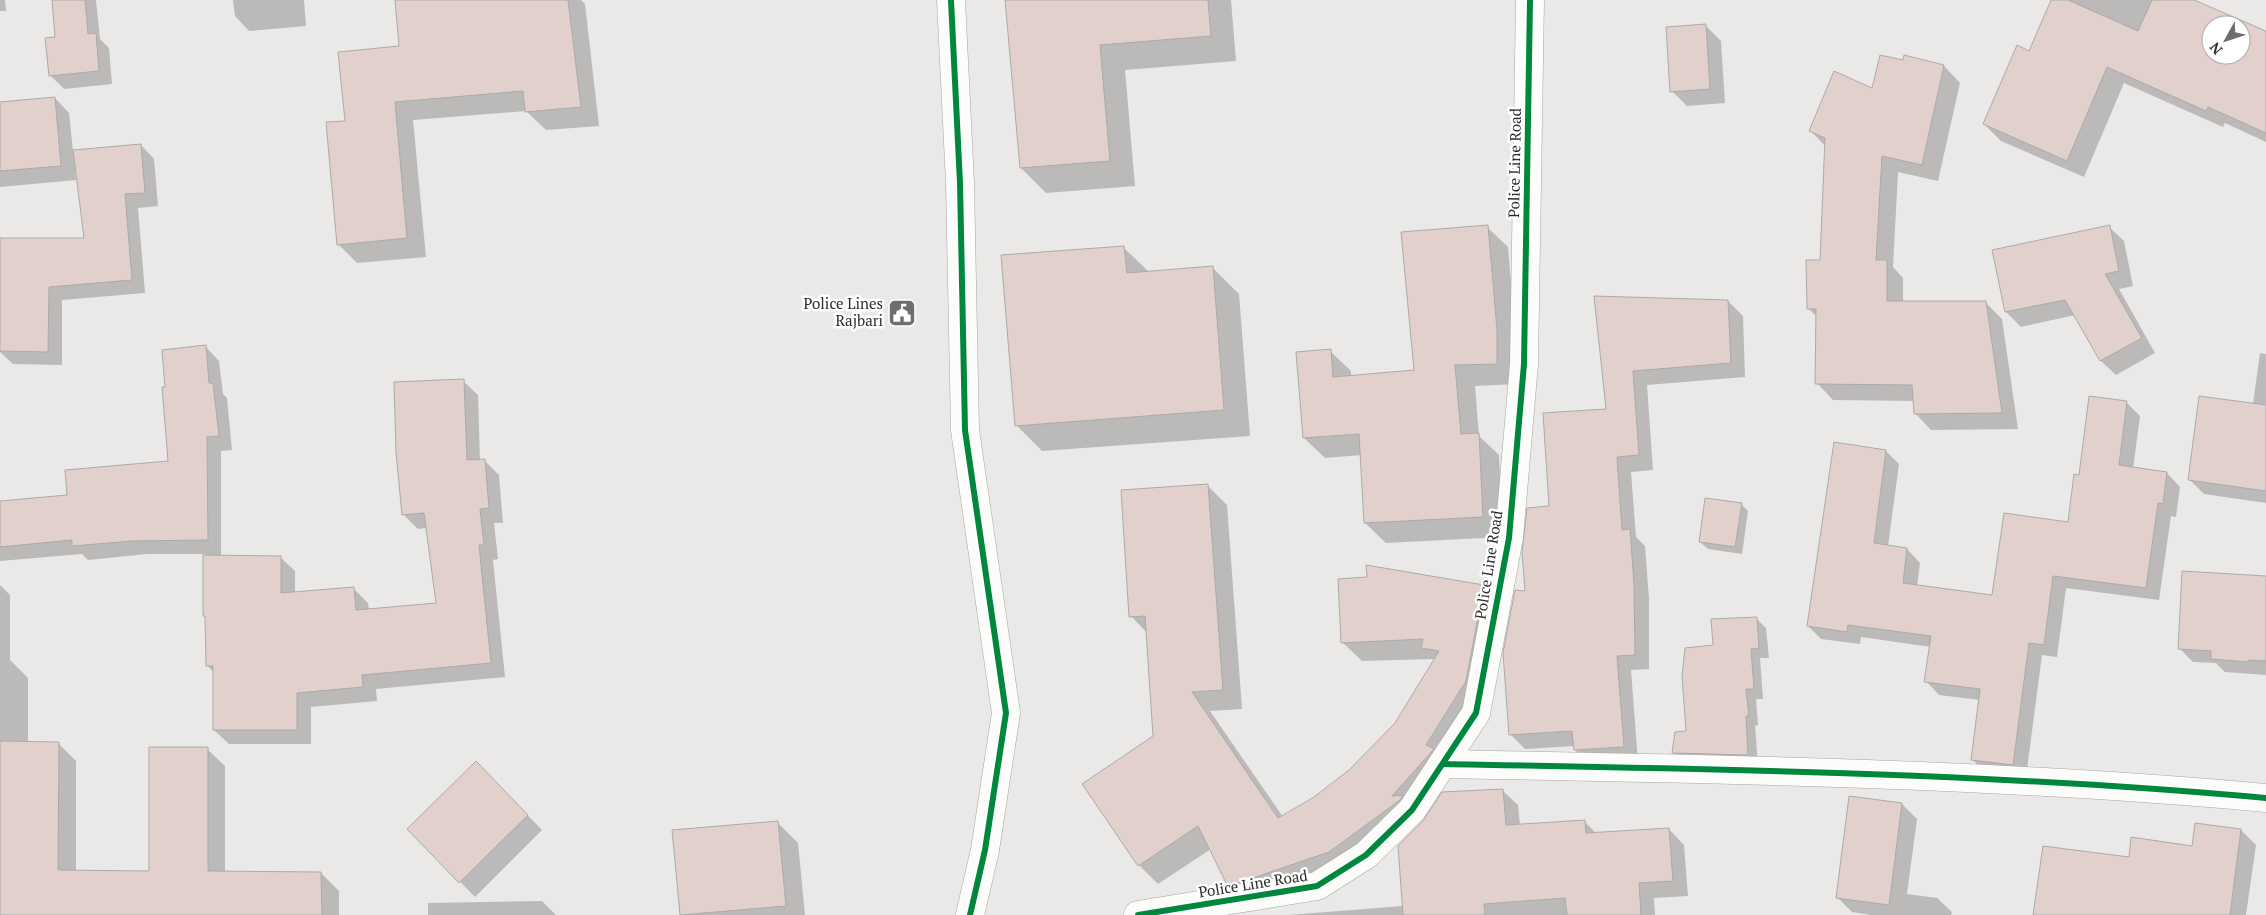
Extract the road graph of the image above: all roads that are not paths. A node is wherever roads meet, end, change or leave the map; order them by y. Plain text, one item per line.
1 (951, 0) edge
2 (1530, 0) edge
3 (1443, 764) junction
4 (2266, 798) edge
5 (970, 915) edge
6 (1138, 915) edge

1 - 5 street
2 - 3 street, Police Line Road
3 - 4 street
3 - 6 street, Police Line Road

